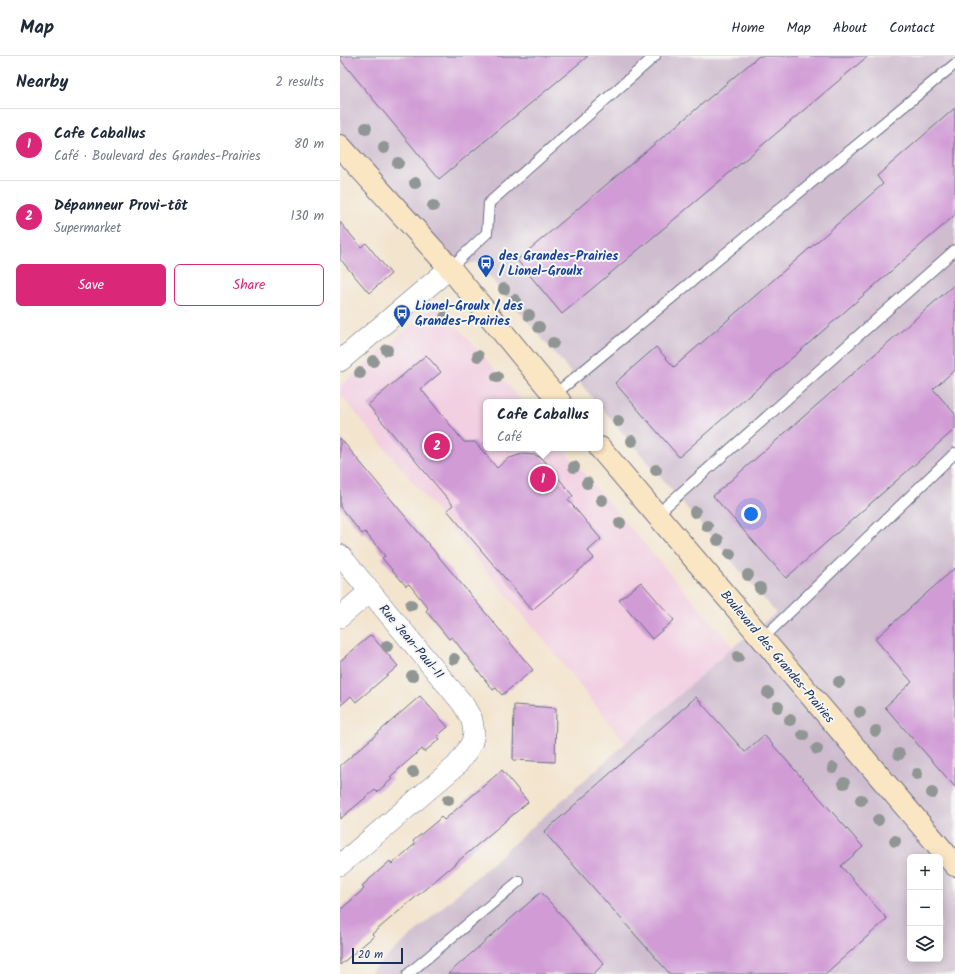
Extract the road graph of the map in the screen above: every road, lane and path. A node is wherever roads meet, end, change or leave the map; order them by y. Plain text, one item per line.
1 (655, 56) edge
2 (955, 64) edge
3 (340, 146) edge
4 (955, 250) edge
5 (450, 268) junction
6 (340, 361) edge
7 (557, 398) edge
8 (603, 451) edge
9 (955, 453) edge
10 (656, 515) junction
11 (340, 555) edge
12 (370, 591) junction
13 (340, 617) edge
14 (762, 639) junction
15 (340, 865) edge
16 (955, 865) edge
17 (519, 881) dead end
18 (408, 974) edge

1 - 5 lane
2 - 7 lane
3 - 5 main road
4 - 10 lane
5 - 6 street
5 - 7 main road
8 - 10 main road, Boulevard des Grandes-Prairies
9 - 14 lane
10 - 14 main road, Boulevard des Grandes-Prairies
11 - 12 street, Rue Jean-Paul-II
12 - 13 street
12 - 15 street, Rue Jean-Paul-II
14 - 16 main road, Boulevard des Grandes-Prairies
17 - 18 lane

